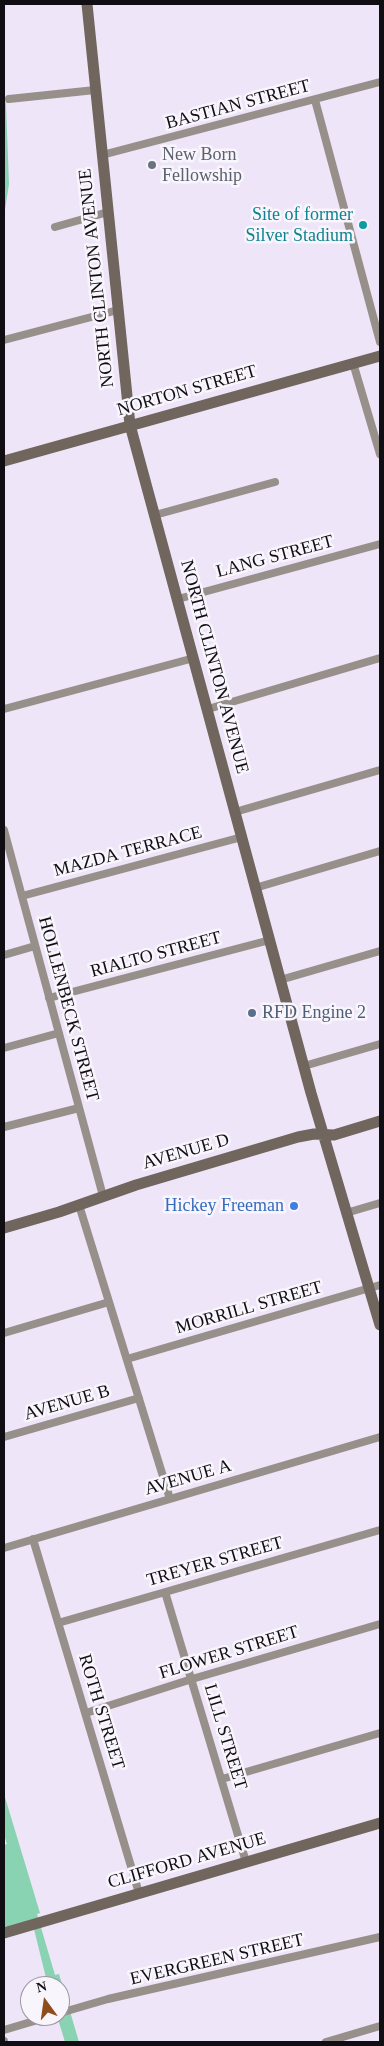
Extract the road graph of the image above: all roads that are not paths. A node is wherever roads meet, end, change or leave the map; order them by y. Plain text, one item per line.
1 (86, 4) edge
2 (380, 82) edge
3 (95, 90) junction
4 (9, 99) dead end
5 (315, 100) junction
6 (102, 155) junction
7 (108, 212) junction
8 (55, 227) dead end
9 (118, 310) junction
10 (4, 340) edge
11 (380, 342) edge
12 (380, 356) edge
13 (353, 363) junction
14 (130, 425) junction
15 (380, 454) edge
16 (4, 461) edge
17 (275, 482) dead end
18 (155, 515) junction
19 (380, 544) edge
20 (178, 599) junction
21 (194, 658) junction
22 (380, 658) edge
23 (4, 709) edge
24 (208, 709) junction
25 (380, 770) edge
26 (235, 812) junction
27 (4, 830) edge
28 (242, 837) junction
29 (380, 851) edge
30 (256, 888) junction
31 (22, 896) junction
32 (270, 940) junction
33 (35, 946) junction
34 (380, 951) edge
35 (4, 955) edge
36 (280, 980) junction
37 (49, 998) junction
38 (59, 1034) junction
39 (380, 1044) edge
40 (4, 1048) edge
41 (304, 1066) junction
42 (79, 1108) junction
43 (380, 1121) edge
44 (4, 1127) edge
45 (323, 1135) junction
46 (103, 1196) junction
47 (380, 1203) edge
48 (79, 1205) junction
49 (346, 1213) junction
50 (4, 1228) edge
51 (375, 1286) edge
52 (109, 1302) junction
53 (380, 1325) edge
54 (4, 1333) edge
55 (127, 1359) junction
56 (139, 1398) junction
57 (4, 1437) edge
58 (380, 1438) edge
59 (170, 1499) junction
60 (380, 1530) edge
61 (33, 1539) junction
62 (4, 1548) edge
63 (165, 1592) junction
64 (58, 1623) junction
65 (380, 1624) edge
66 (192, 1679) junction
67 (86, 1713) junction
68 (380, 1733) edge
69 (222, 1779) junction
70 (380, 1823) edge
71 (246, 1862) junction
72 (139, 1893) junction
73 (4, 1933) edge
74 (380, 1937) edge
75 (70, 2010) edge
76 (20, 2025) edge
77 (380, 2026) edge
78 (4, 2030) edge
79 (330, 2042) edge

1 - 3 street, NORTH CLINTON AVENUE
2 - 5 street, BASTIAN STREET
3 - 4 street
3 - 6 street, NORTH CLINTON AVENUE
5 - 6 street, BASTIAN STREET
5 - 11 street
6 - 7 street, NORTH CLINTON AVENUE
7 - 8 street
7 - 9 street, NORTH CLINTON AVENUE
9 - 10 street
9 - 14 street, NORTH CLINTON AVENUE
12 - 13 street, NORTON STREET
13 - 14 street, NORTON STREET
13 - 15 street
14 - 16 street, NORTON STREET
14 - 18 street, NORTH CLINTON AVENUE
17 - 18 street
18 - 20 street, NORTH CLINTON AVENUE
19 - 20 street, LANG STREET
20 - 21 street, NORTH CLINTON AVENUE
21 - 23 street
21 - 24 street, NORTH CLINTON AVENUE
22 - 24 street
24 - 26 street, NORTH CLINTON AVENUE
25 - 26 street
26 - 28 street, NORTH CLINTON AVENUE
27 - 31 street, HOLLENBECK STREET
28 - 30 street, NORTH CLINTON AVENUE
28 - 31 street, MAZDA TERRACE
29 - 30 street
30 - 32 street, NORTH CLINTON AVENUE
31 - 33 street, HOLLENBECK STREET
32 - 36 street, NORTH CLINTON AVENUE
32 - 37 street, RIALTO STREET
33 - 35 street
33 - 37 street, HOLLENBECK STREET
34 - 36 street
36 - 41 street, NORTH CLINTON AVENUE
37 - 38 street, HOLLENBECK STREET
38 - 40 street
38 - 42 street, HOLLENBECK STREET
39 - 41 street
41 - 45 street, NORTH CLINTON AVENUE
42 - 44 street
42 - 46 street, HOLLENBECK STREET
43 - 45 street, AVENUE D
45 - 46 street, AVENUE D
45 - 49 street, NORTH CLINTON AVENUE
46 - 48 street, AVENUE D
47 - 49 street
48 - 50 street, AVENUE D
48 - 52 street
49 - 51 street, NORTH CLINTON AVENUE
51 - 53 street, NORTH CLINTON AVENUE
51 - 55 street, MORRILL STREET
52 - 54 street
52 - 55 street
55 - 56 street
56 - 57 street, AVENUE B
56 - 59 street
58 - 59 street, AVENUE A
59 - 61 street, AVENUE A
60 - 63 street, TREYER STREET
61 - 62 street, AVENUE A
61 - 64 street, ROTH STREET
63 - 64 street, TREYER STREET
63 - 66 street, LILL STREET
64 - 67 street, ROTH STREET
65 - 66 street, FLOWER STREET
66 - 67 street, FLOWER STREET
66 - 69 street, LILL STREET
67 - 72 street, ROTH STREET
68 - 69 street
69 - 71 street, LILL STREET
70 - 71 street, CLIFFORD AVENUE
71 - 72 street, CLIFFORD AVENUE
72 - 73 street, CLIFFORD AVENUE
74 - 75 street, EVERGREEN STREET
76 - 78 street
77 - 79 street

